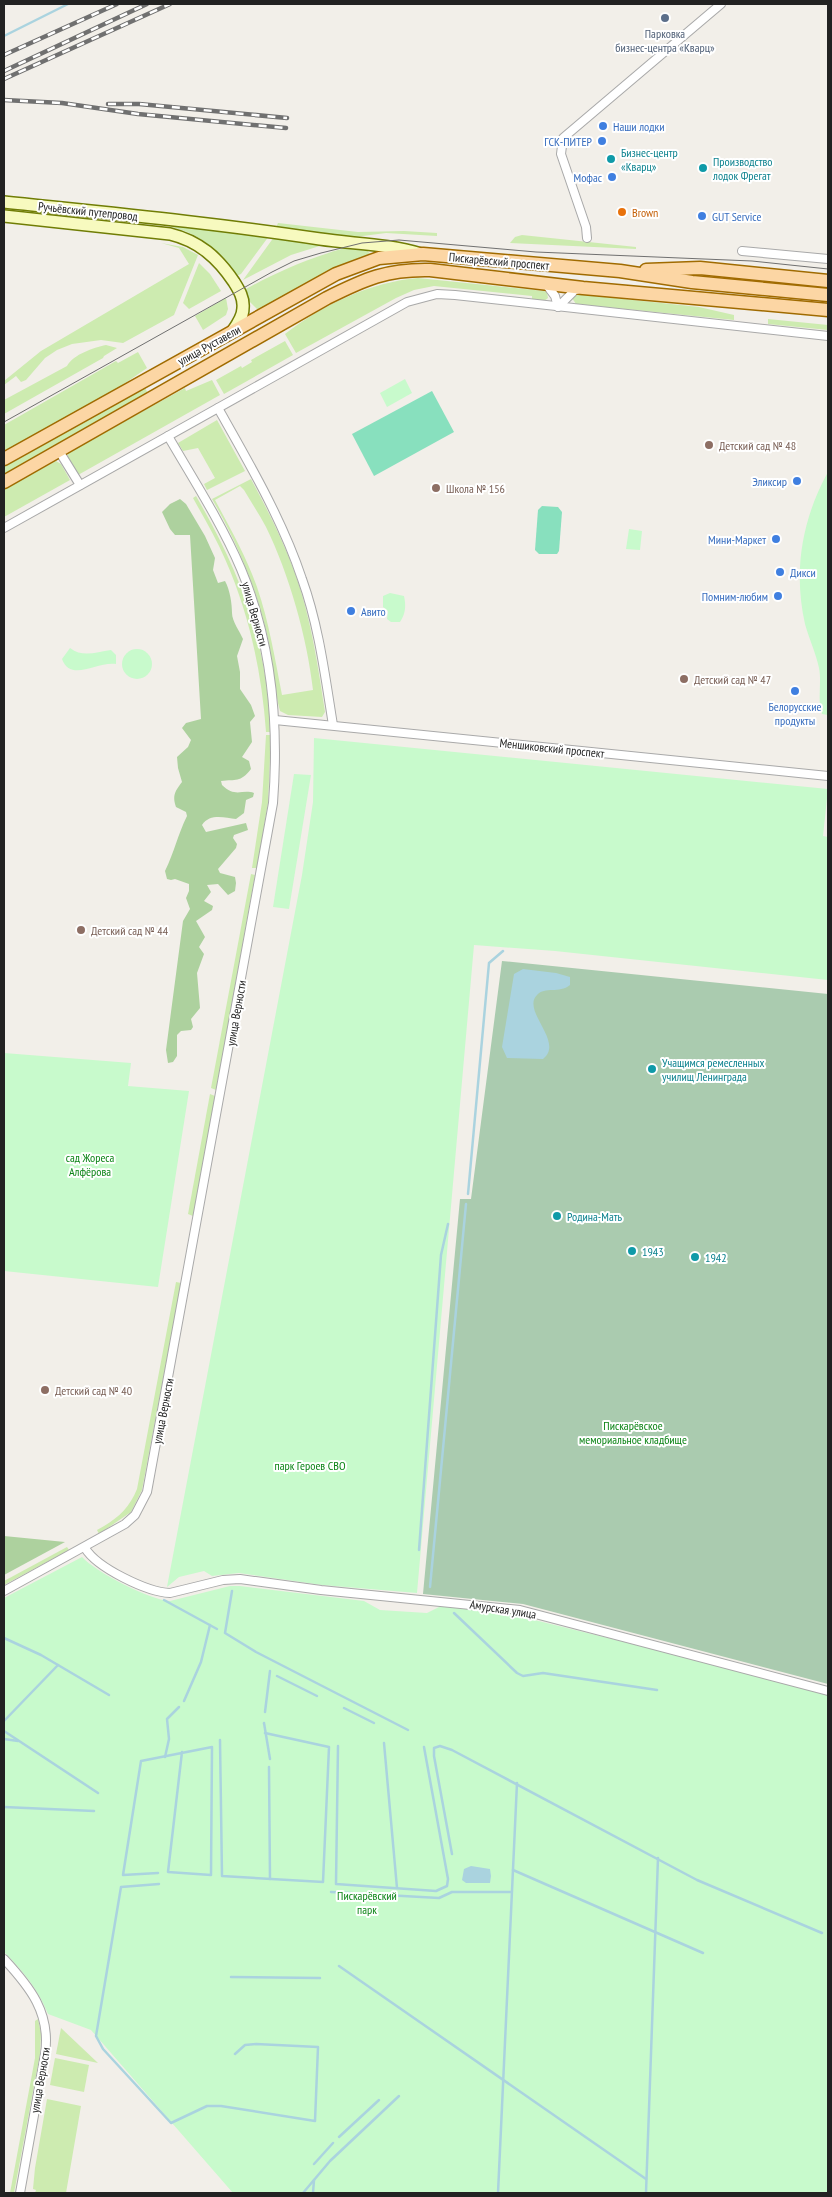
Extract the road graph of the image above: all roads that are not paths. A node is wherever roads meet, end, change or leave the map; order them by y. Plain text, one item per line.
1 (721, 4) edge
2 (4, 202) edge
3 (4, 216) edge
4 (171, 220) joint
5 (587, 238) dead end
6 (742, 251) dead end
7 (423, 254) junction
8 (828, 259) edge
9 (405, 269) joint
10 (620, 272) junction
11 (828, 281) edge
12 (546, 284) junction
13 (583, 288) junction
14 (828, 295) edge
15 (558, 306) junction
16 (828, 310) edge
17 (232, 332) junction
18 (828, 336) edge
19 (218, 408) junction
20 (168, 436) junction
21 (59, 451) junction
22 (4, 460) edge
23 (4, 482) edge
24 (80, 485) junction
25 (4, 528) edge
26 (275, 720) junction
27 (333, 725) junction
28 (828, 776) edge
29 (86, 1548) junction
30 (4, 1592) edge
31 (828, 1691) edge
32 (4, 1958) edge
33 (20, 2193) edge

1 - 5 street
2 - 4 main road, Ручьёвский путепровод
3 - 17 main road, Ручьёвский путепровод
4 - 7 main road, Пискарёвский проспект
6 - 8 street
7 - 10 main road, Пискарёвский проспект
7 - 17 main road, улица Руставели
9 - 12 main road, Пискарёвский проспект
9 - 21 main road, улица Руставели
10 - 11 main road
10 - 14 main road, Пискарёвский проспект
12 - 13 main road, Пискарёвский проспект
12 - 15 street
13 - 15 street
13 - 16 main road, Пискарёвский проспект
15 - 18 street
15 - 19 street
17 - 22 main road, улица Руставели
19 - 20 street
19 - 27 street
20 - 24 street
20 - 26 street, улица Верности
21 - 23 main road, улица Руставели
21 - 24 street
24 - 25 street
26 - 27 street, Меншиковский проспект
26 - 29 street, улица Верности
27 - 28 street, Меншиковский проспект
29 - 30 street, улица Верности
29 - 31 street, Амурская улица
32 - 33 street, улица Верности

